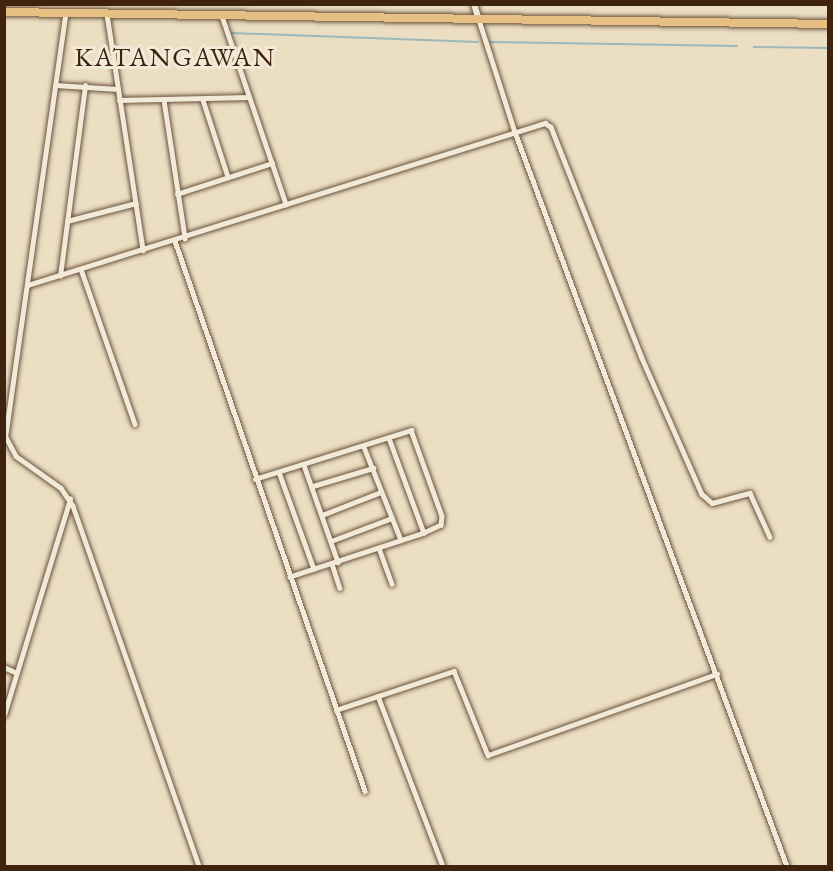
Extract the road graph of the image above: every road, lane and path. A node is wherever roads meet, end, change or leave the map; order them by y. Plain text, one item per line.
1 (474, 4) edge
2 (4, 12) edge
3 (66, 13) junction
4 (107, 14) junction
5 (222, 16) junction
6 (479, 20) junction
7 (828, 24) edge
8 (55, 85) junction
9 (85, 86) junction
10 (118, 88) junction
11 (249, 98) junction
12 (119, 100) junction
13 (164, 100) junction
14 (204, 100) junction
15 (515, 132) junction
16 (272, 163) junction
17 (228, 177) junction
18 (177, 194) junction
19 (136, 203) junction
20 (286, 204) junction
21 (67, 221) junction
22 (185, 238) junction
23 (175, 241) junction
24 (144, 250) junction
25 (81, 269) junction
26 (60, 276) junction
27 (28, 285) junction
28 (135, 424) dead end
29 (389, 438) junction
30 (364, 447) junction
31 (304, 465) junction
32 (373, 468) junction
33 (279, 472) junction
34 (255, 479) junction
35 (312, 486) junction
36 (381, 492) junction
37 (70, 498) junction
38 (322, 514) junction
39 (392, 518) junction
40 (424, 533) junction
41 (770, 537) dead end
42 (401, 540) junction
43 (332, 541) junction
44 (379, 548) junction
45 (338, 562) junction
46 (332, 564) junction
47 (314, 569) junction
48 (290, 577) junction
49 (392, 584) dead end
50 (340, 588) dead end
51 (5, 666) edge
52 (17, 673) junction
53 (717, 674) junction
54 (378, 696) junction
55 (336, 710) junction
56 (4, 715) edge
57 (365, 790) dead end
58 (199, 867) edge
59 (443, 867) edge
60 (787, 867) edge

1 - 6 street
2 - 3 highway
3 - 4 highway
3 - 8 street
4 - 5 highway
4 - 10 street
5 - 6 highway
5 - 11 street
6 - 7 highway
6 - 15 street
8 - 9 street
8 - 27 street
9 - 10 street
9 - 21 street
10 - 12 street
11 - 14 street
11 - 16 street
12 - 13 street
12 - 19 street
13 - 14 street
13 - 18 street
14 - 17 street
15 - 20 street
15 - 41 street
15 - 53 street
16 - 17 street
16 - 20 street
17 - 18 street
18 - 22 street
19 - 21 street
19 - 24 street
20 - 22 street
21 - 26 street
22 - 23 street
23 - 24 street
23 - 34 street
24 - 25 street
25 - 26 street
25 - 28 street
26 - 27 street
27 - 37 street
29 - 30 street
29 - 40 street
29 - 40 street
30 - 31 street
30 - 32 street
31 - 33 street
31 - 35 street
32 - 35 street
32 - 36 street
33 - 34 street
33 - 47 street
34 - 48 street
35 - 38 street
36 - 38 street
36 - 39 street
37 - 52 street
37 - 58 street
38 - 43 street
39 - 42 street
39 - 43 street
40 - 42 street
42 - 44 street
43 - 45 street
44 - 45 street
44 - 49 street
45 - 46 street
46 - 47 street
46 - 50 street
47 - 48 street
48 - 55 street
51 - 52 street
52 - 56 street
53 - 54 street
53 - 60 street
54 - 55 street
54 - 59 street
55 - 57 street

